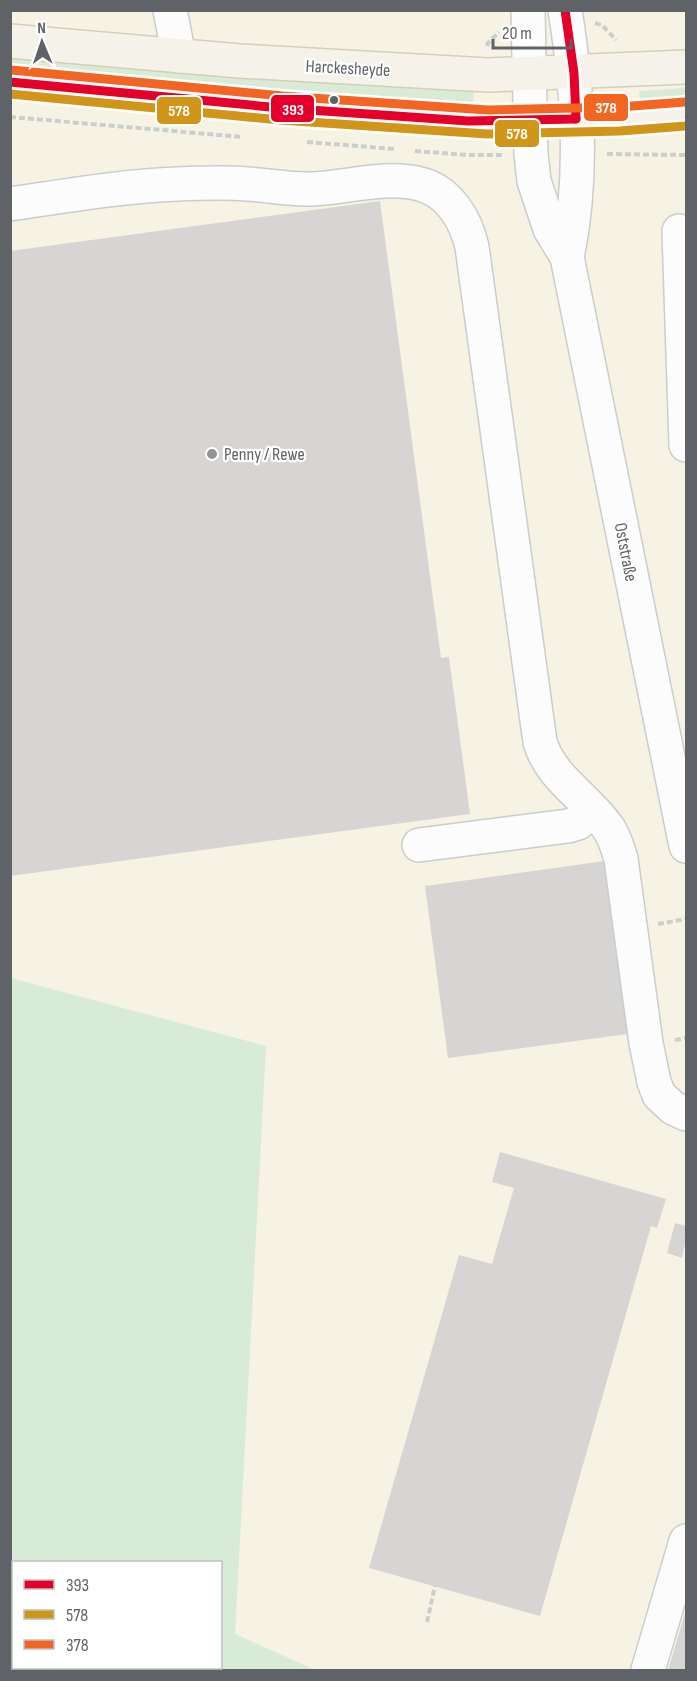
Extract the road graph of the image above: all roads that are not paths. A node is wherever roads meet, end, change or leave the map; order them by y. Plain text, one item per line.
1 (170, 10) edge
2 (528, 10) edge
3 (577, 16) edge
4 (10, 41) edge
5 (179, 56) junction
6 (687, 67) edge
7 (574, 73) junction
8 (529, 74) junction
9 (10, 82) edge
10 (687, 114) edge
11 (576, 119) junction
12 (530, 121) junction
13 (10, 204) edge
14 (679, 231) dead end
15 (567, 257) junction
16 (687, 446) edge
17 (593, 811) junction
18 (686, 835) edge
19 (419, 846) dead end
20 (687, 1114) edge
21 (687, 1541) edge
22 (648, 1671) edge

1 - 5 street
2 - 8 street, Oststraße
3 - 7 street, Oststraße
4 - 5 main road, Harckesheyde
5 - 8 main road, Harckesheyde
6 - 7 main road, Harckesheyde
7 - 8 main road, Harckesheyde
7 - 11 street, Oststraße
8 - 12 street, Oststraße
9 - 12 main road
10 - 11 main road
11 - 12 main road
11 - 15 street, Oststraße
12 - 15 street, Oststraße
13 - 17 street
14 - 16 street
15 - 18 street, Oststraße
17 - 19 street
17 - 20 street
21 - 22 street

